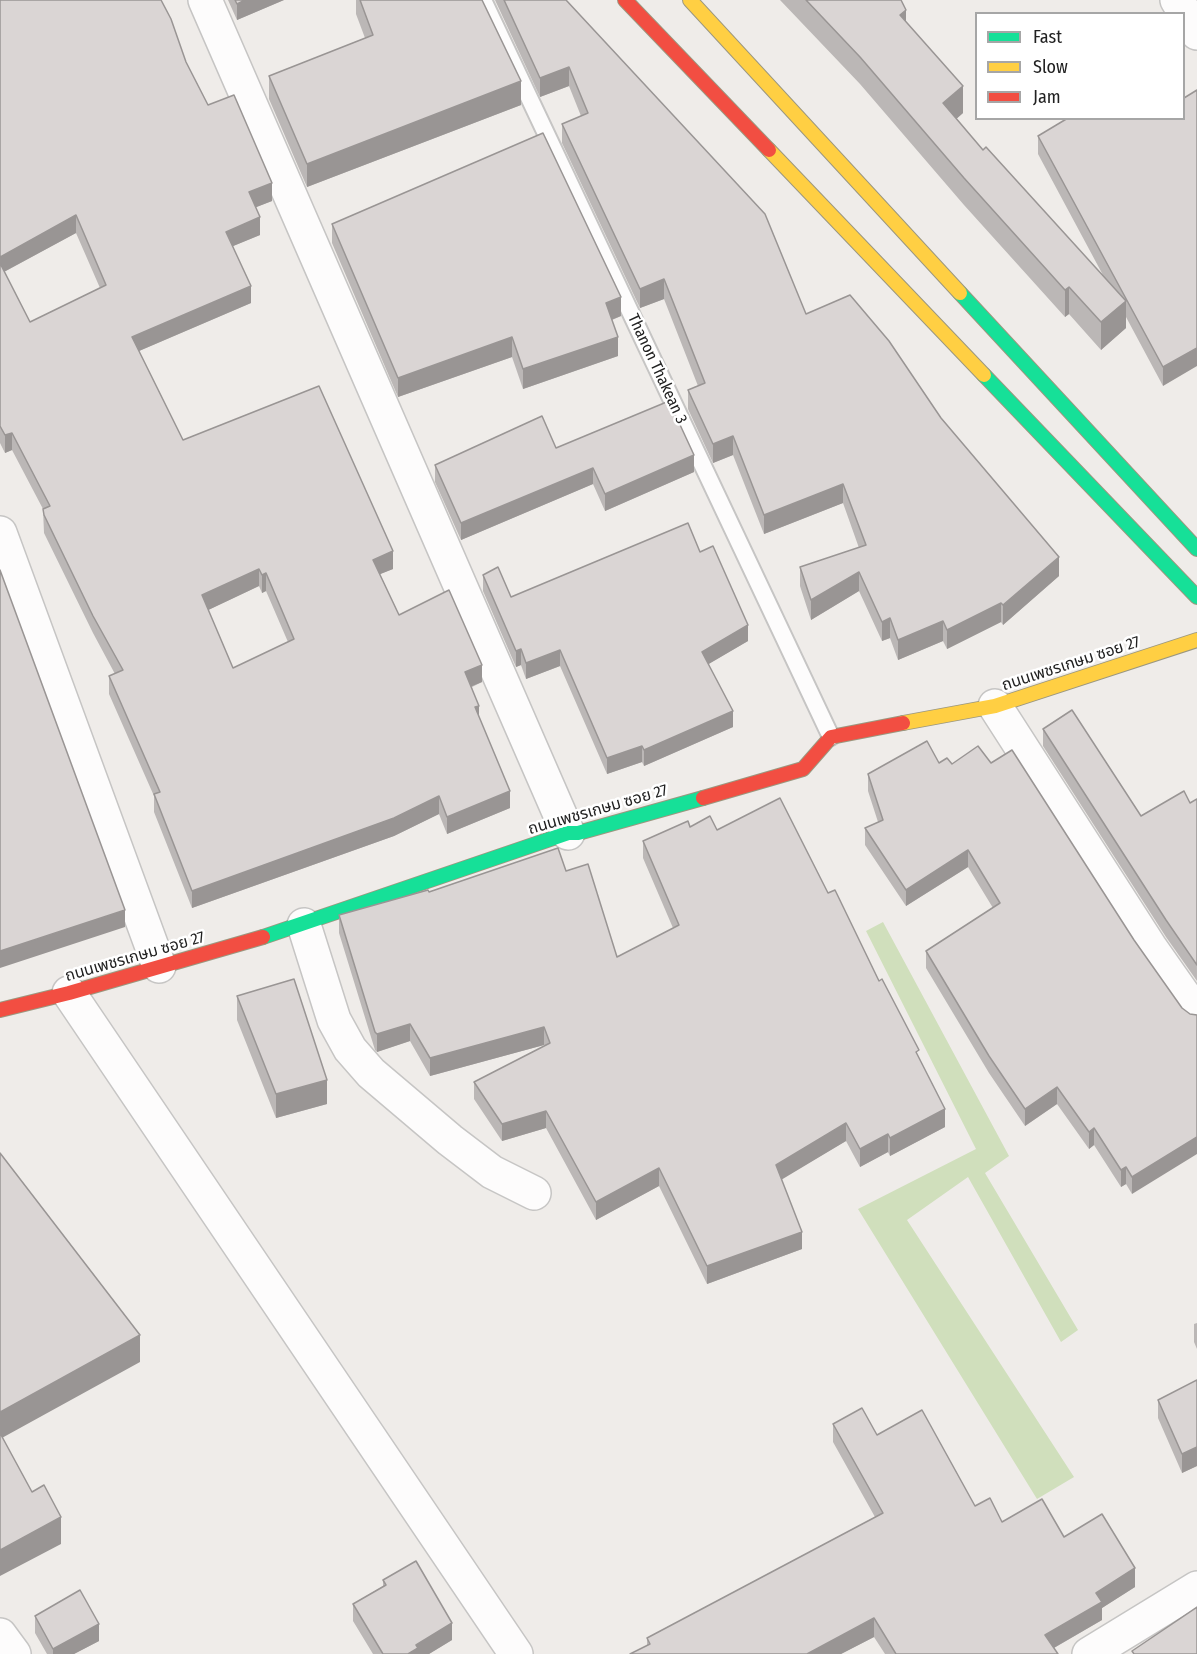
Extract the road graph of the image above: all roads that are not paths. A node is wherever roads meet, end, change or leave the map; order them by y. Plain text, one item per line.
1 (205, 0) edge
2 (483, 0) edge
3 (625, 0) edge
4 (690, 0) edge
5 (1185, 13) edge
6 (1197, 33) edge
7 (0, 533) edge
8 (1197, 549) edge
9 (1197, 597) edge
10 (1197, 640) edge
11 (995, 706) junction
12 (831, 737) junction
13 (568, 833) junction
14 (304, 925) junction
15 (159, 966) junction
16 (69, 993) junction
17 (0, 1010) edge
18 (1197, 1014) edge
19 (534, 1192) dead end
20 (1197, 1588) edge
21 (0, 1635) edge
22 (14, 1654) edge
23 (516, 1654) edge
24 (1089, 1654) edge

1 - 13 street
2 - 12 lane, Thanon Thakean 3
3 - 9 main road
4 - 8 main road
5 - 6 street
7 - 15 street
10 - 11 main road, ถนนเพชรเกษม ซอย 27
11 - 12 main road, ถนนเพชรเกษม ซอย 27
11 - 18 street
12 - 13 main road, ถนนเพชรเกษม ซอย 27
13 - 14 main road, ถนนเพชรเกษม ซอย 27
14 - 15 main road, ถนนเพชรเกษม ซอย 27
14 - 19 street
15 - 16 main road, ถนนเพชรเกษม ซอย 27
16 - 17 main road, ถนนเพชรเกษม ซอย 27
16 - 23 street
20 - 24 street
21 - 22 street

